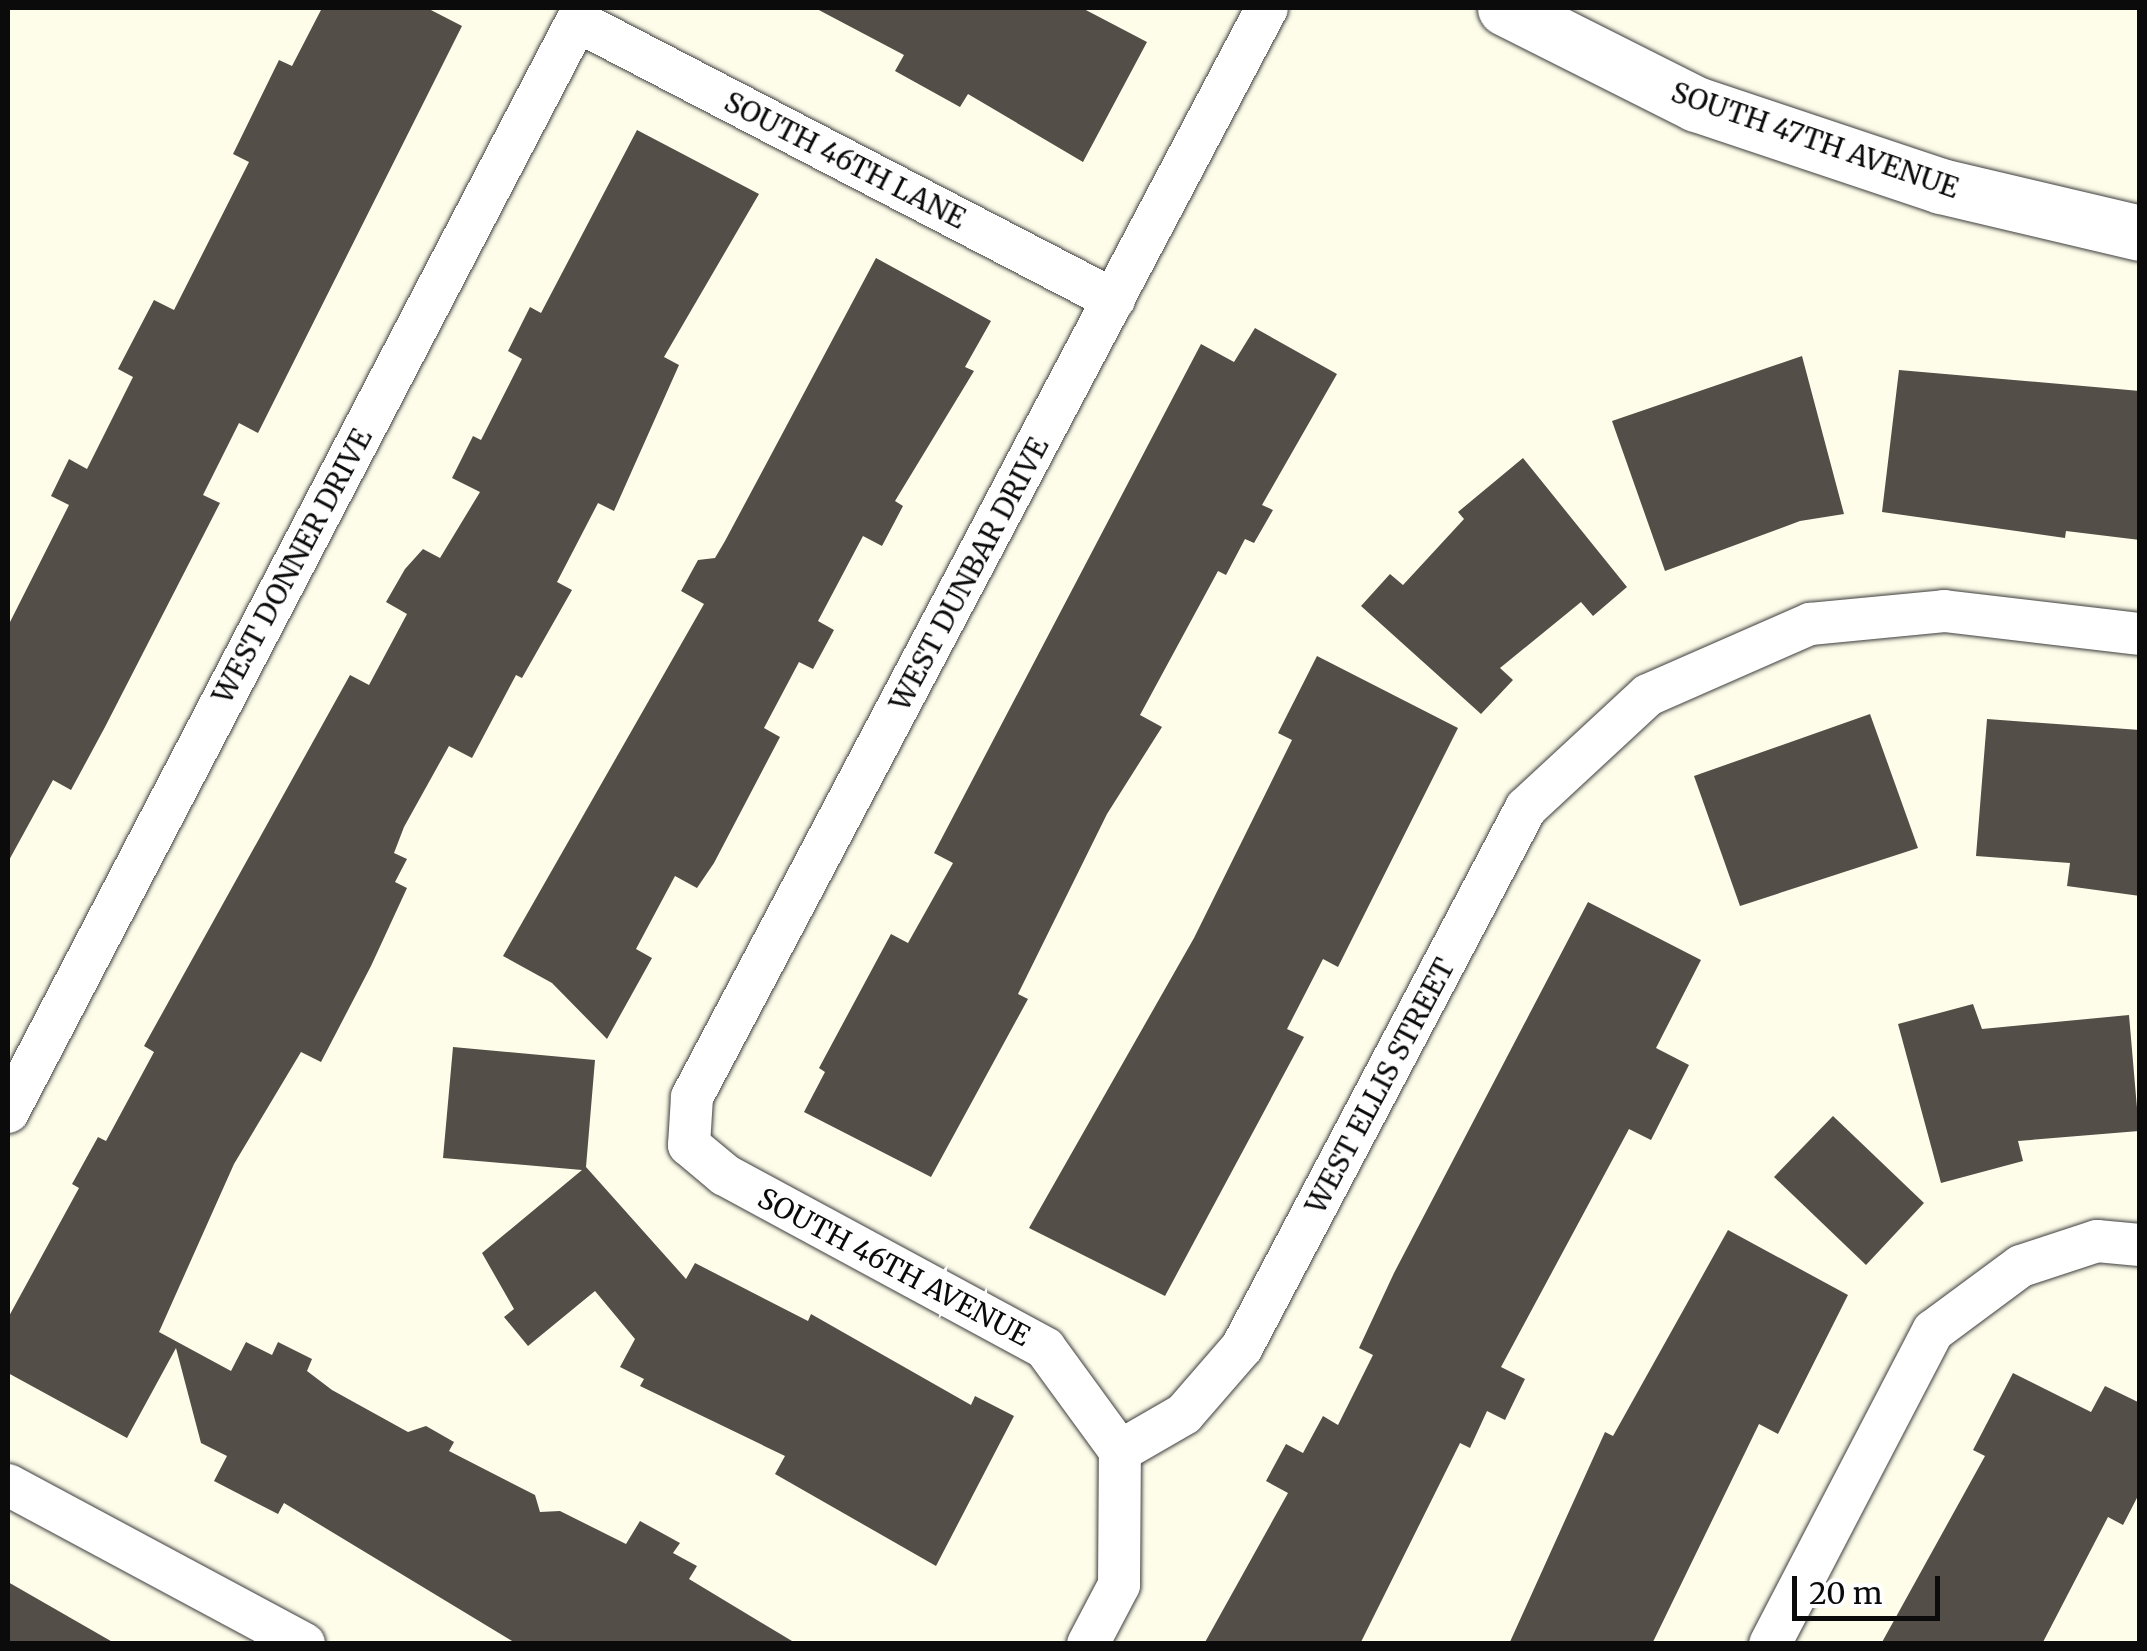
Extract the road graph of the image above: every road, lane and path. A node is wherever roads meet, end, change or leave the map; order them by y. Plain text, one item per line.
1 (1267, 8) edge
2 (1505, 8) edge
3 (577, 20) joint
4 (2140, 233) edge
5 (1114, 300) junction
6 (2140, 634) edge
7 (8, 1112) edge
8 (690, 1145) joint
9 (2140, 1245) edge
10 (1120, 1452) junction
11 (8, 1484) edge
12 (304, 1644) edge
13 (1088, 1644) edge
14 (1770, 1644) edge

1 - 5 street, WEST DUNBAR DRIVE
2 - 4 street, SOUTH 47TH AVENUE
3 - 5 street, SOUTH 46TH LANE
3 - 7 street, WEST DONNER DRIVE
5 - 8 street, WEST DUNBAR DRIVE
6 - 10 street, WEST ELLIS STREET
8 - 10 street, SOUTH 46TH AVENUE
9 - 14 street
10 - 13 street
11 - 12 street

